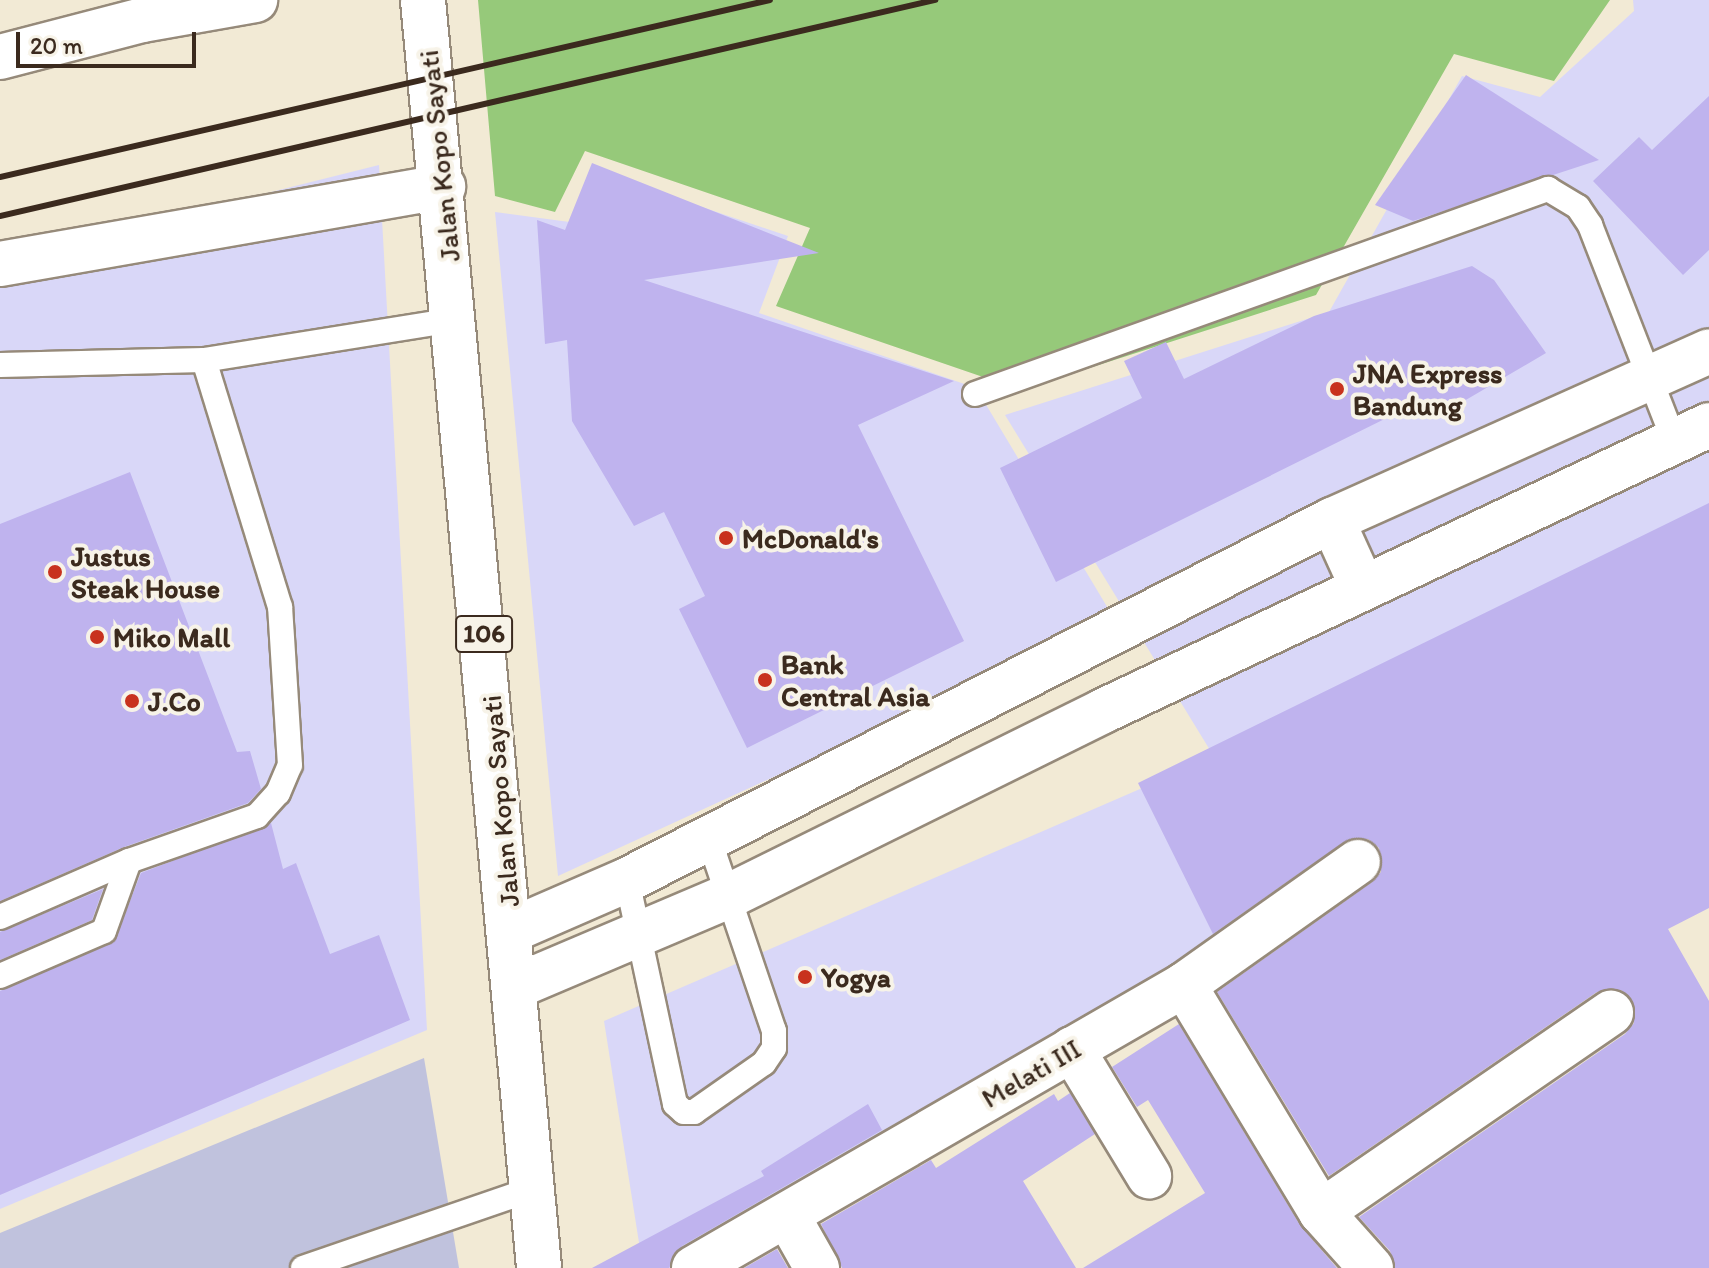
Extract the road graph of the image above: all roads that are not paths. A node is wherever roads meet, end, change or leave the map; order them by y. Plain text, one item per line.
1 (255, 0) edge
2 (423, 0) edge
3 (0, 57) edge
4 (443, 187) junction
5 (0, 264) edge
6 (454, 320) junction
7 (1709, 351) edge
8 (204, 360) junction
9 (0, 365) edge
10 (1650, 374) junction
11 (975, 394) dead end
12 (1691, 433) edge
13 (1332, 520) junction
14 (1362, 586) junction
15 (1075, 655) junction
16 (1103, 711) junction
17 (709, 839) junction
18 (129, 861) junction
19 (1358, 862) dead end
20 (627, 880) junction
21 (731, 895) junction
22 (0, 917) edge
23 (512, 930) junction
24 (641, 935) junction
25 (0, 976) edge
26 (1184, 985) junction
27 (517, 986) junction
28 (1611, 1013) dead end
29 (1072, 1049) junction
30 (1149, 1176) dead end
31 (529, 1190) junction
32 (1321, 1212) junction
33 (787, 1215) junction
34 (303, 1268) edge
35 (539, 1268) edge
36 (694, 1268) edge
37 (817, 1268) edge
38 (1371, 1268) edge

1 - 3 street
2 - 4 street, Jalan Kopo Sayati / 106
4 - 5 street
4 - 6 street, Jalan Kopo Sayati / 106
6 - 8 lane
6 - 23 street, Jalan Kopo Sayati / 106
7 - 10 street
8 - 9 lane
8 - 18 lane
10 - 11 lane
10 - 12 lane
10 - 13 street
12 - 14 street
13 - 14 street
13 - 15 street
14 - 16 street
15 - 16 street
15 - 17 street
16 - 21 street
17 - 20 street
17 - 21 lane
18 - 22 lane
18 - 25 lane
19 - 26 street, Melati III
20 - 23 street
20 - 24 lane
21 - 24 street
21 - 24 lane
23 - 27 street, Jalan Kopo Sayati / 106
24 - 27 street
26 - 29 street, Melati III
26 - 32 street
27 - 31 street, Jalan Kopo Sayati / 106
28 - 32 street
29 - 30 street
29 - 33 street, Melati III
31 - 34 lane
31 - 35 street, Jalan Kopo Sayati / 106
32 - 38 street
33 - 36 street, Melati III
33 - 37 street

